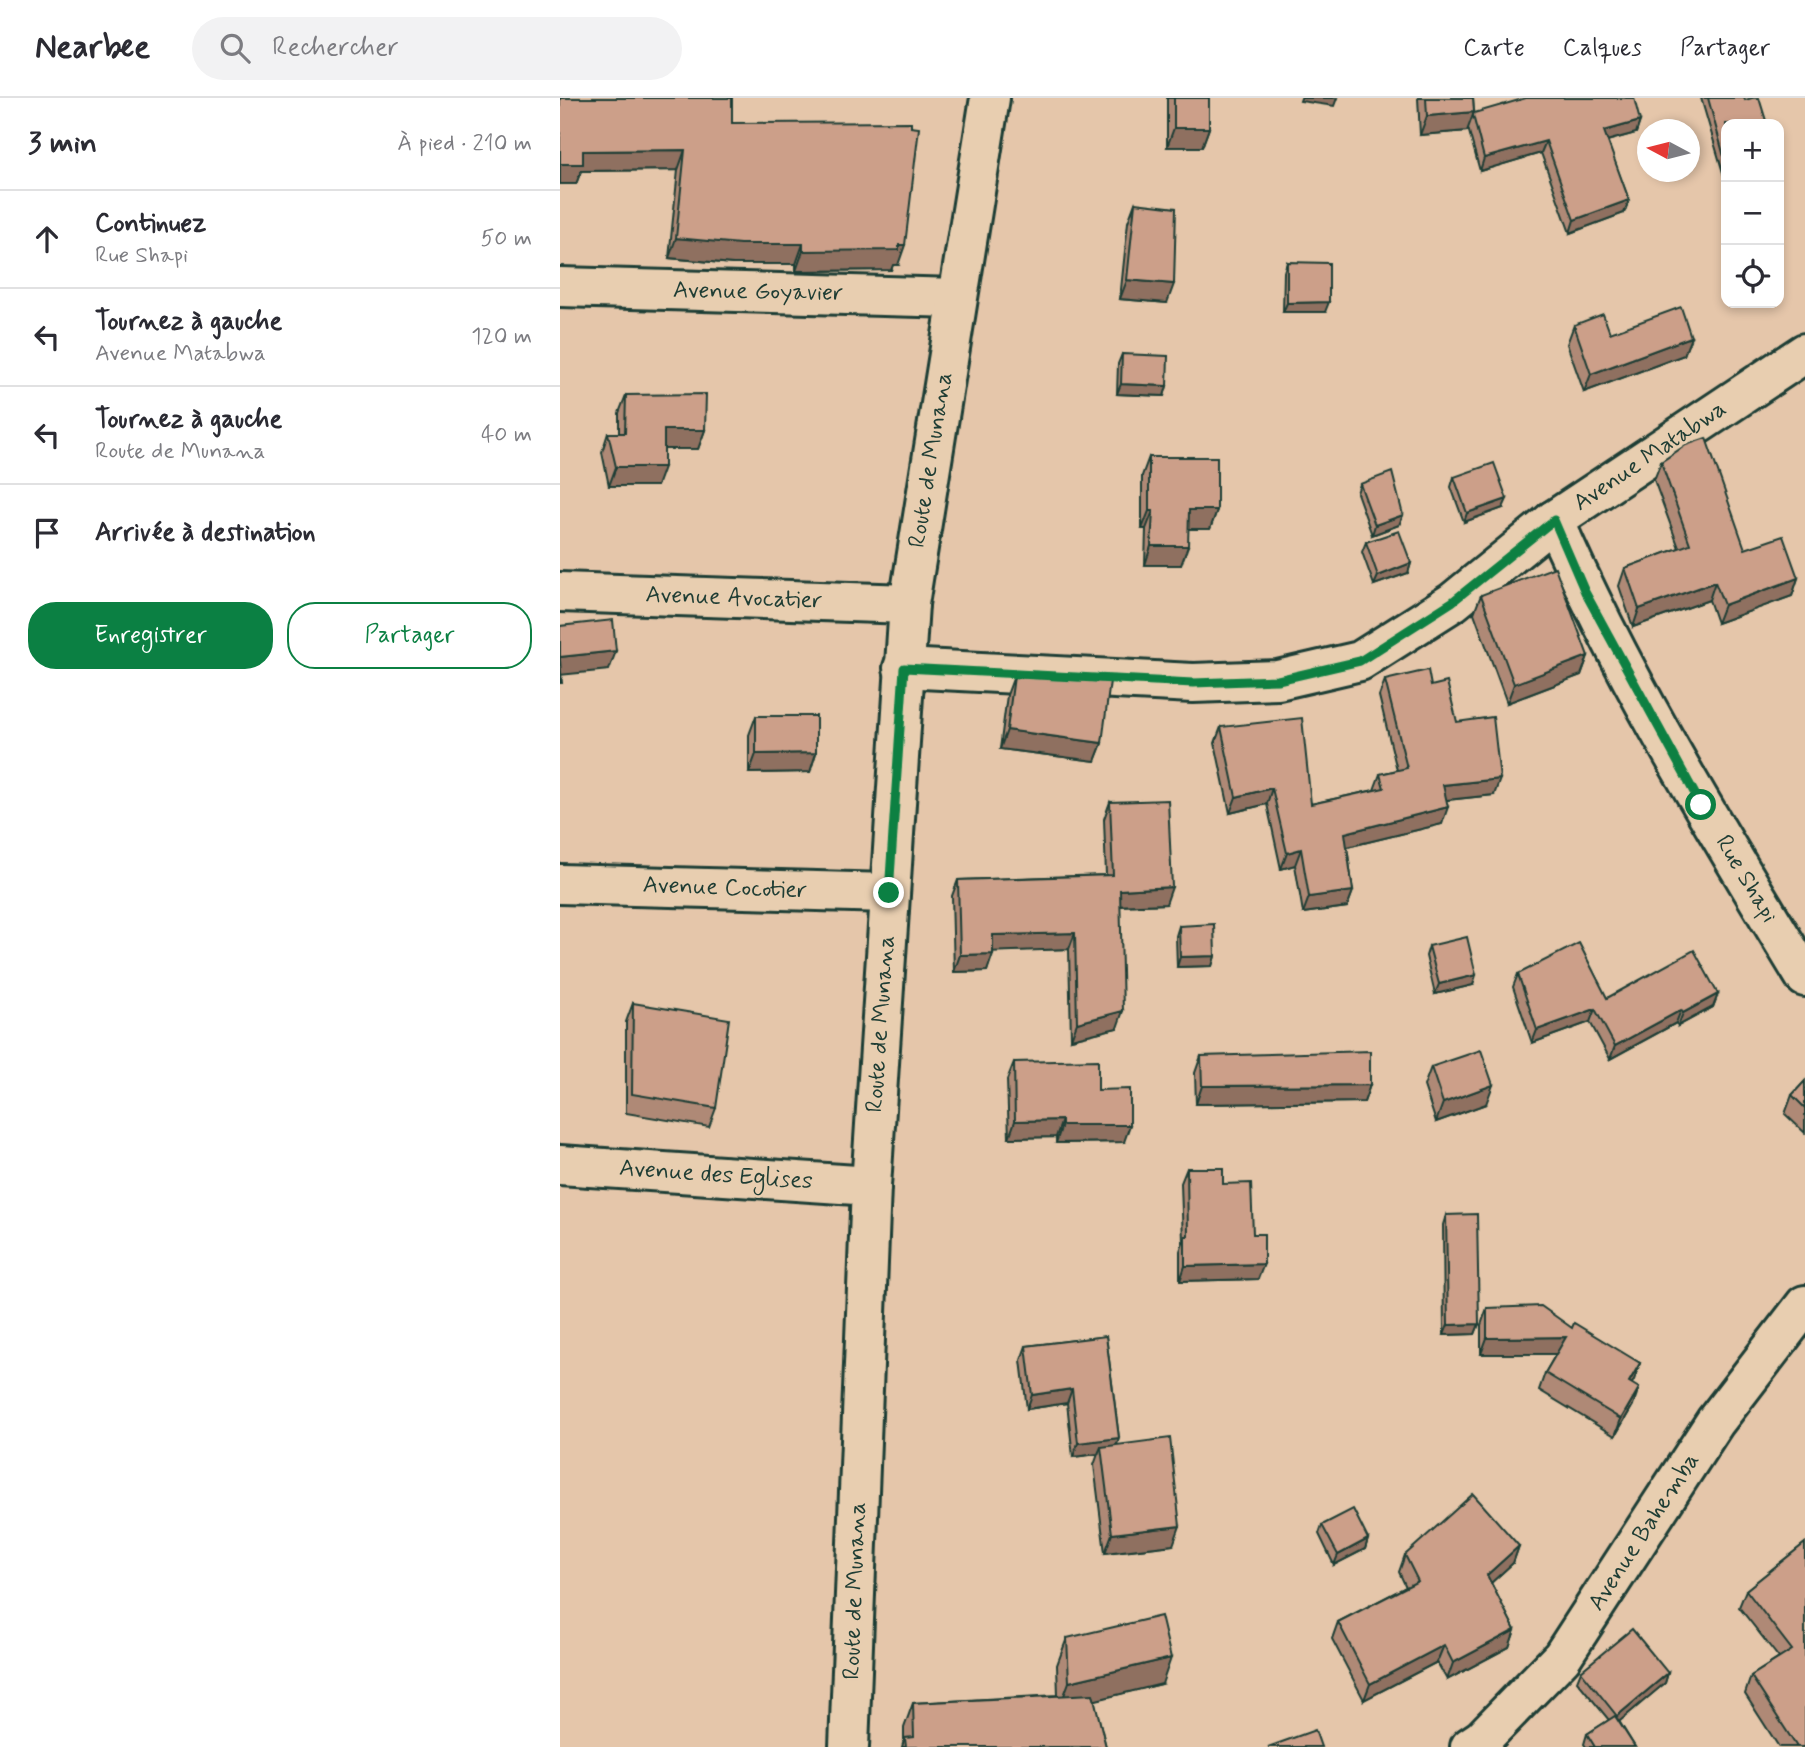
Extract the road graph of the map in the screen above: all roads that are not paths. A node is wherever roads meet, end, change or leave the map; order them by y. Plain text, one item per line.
1 (990, 98) edge
2 (560, 287) edge
3 (957, 298) junction
4 (1805, 353) edge
5 (1554, 520) junction
6 (560, 592) edge
7 (909, 604) junction
8 (904, 668) junction
9 (560, 884) edge
10 (889, 893) junction
11 (1805, 977) edge
12 (560, 1165) edge
13 (871, 1186) junction
14 (1805, 1305) edge
15 (849, 1747) edge
16 (1470, 1747) edge

1 - 3 street, Route de Munana
2 - 3 street, Avenue Goyavier
3 - 7 street, Route de Munana
4 - 5 street, Avenue Matabwa
5 - 8 street, Avenue Matabwa
5 - 11 street, Rue Shapi
6 - 7 street, Avenue Avocatier
7 - 8 street, Route de Munana
8 - 10 street, Route de Munana
9 - 10 street, Avenue Cocotier
10 - 13 street, Route de Munana
12 - 13 street, Avenue des Eglises
13 - 15 street, Route de Munana
14 - 16 street, Avenue Bahemba

